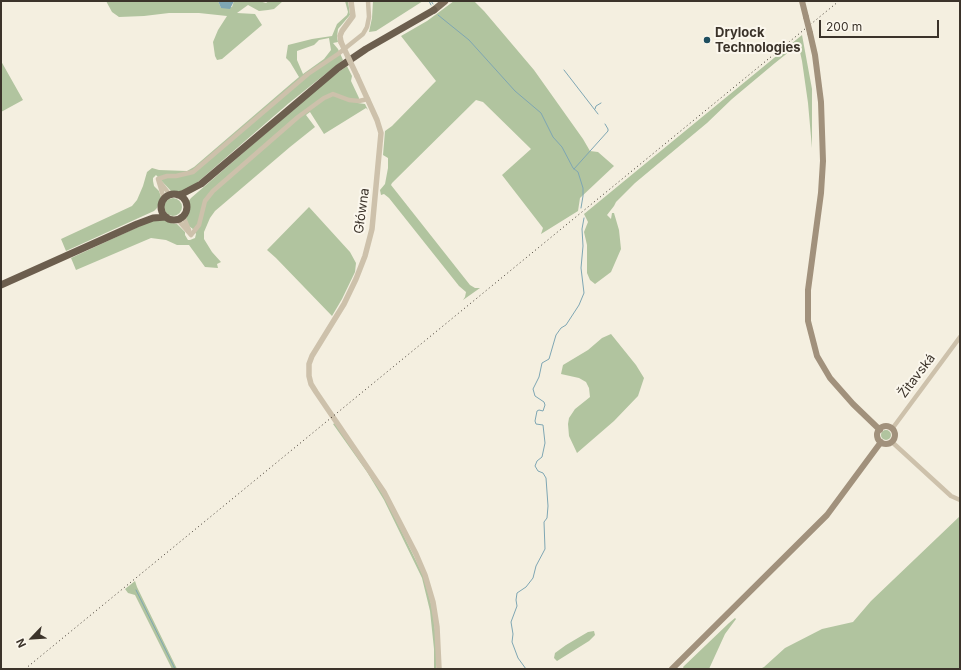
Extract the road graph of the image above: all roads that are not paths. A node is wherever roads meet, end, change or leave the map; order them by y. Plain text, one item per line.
1 (351, 1) edge
2 (368, 1) edge
3 (445, 1) edge
4 (802, 1) edge
5 (434, 10) joint
6 (368, 99) junction
7 (201, 184) junction
8 (178, 195) junction
9 (167, 197) junction
10 (186, 206) junction
11 (161, 207) junction
12 (166, 217) junction
13 (180, 218) junction
14 (137, 224) junction
15 (1, 285) edge
16 (960, 337) edge
17 (892, 429) junction
18 (880, 430) junction
19 (881, 442) junction
20 (892, 442) junction
21 (960, 500) edge
22 (439, 669) edge
23 (672, 669) edge

1 - 6 street, Główna, bridge
2 - 9 street
3 - 5 main road
4 - 18 main road, bridge
5 - 7 highway
6 - 13 street
6 - 22 street, Główna
7 - 8 highway
7 - 10 highway
8 - 9 highway
8 - 10 highway
9 - 11 highway
10 - 13 highway
11 - 12 highway
11 - 14 highway
12 - 13 highway
12 - 14 highway
14 - 15 highway
16 - 17 street, Žitavská
17 - 18 main road
17 - 20 main road
18 - 19 main road
19 - 20 main road
19 - 23 main road
20 - 21 street

